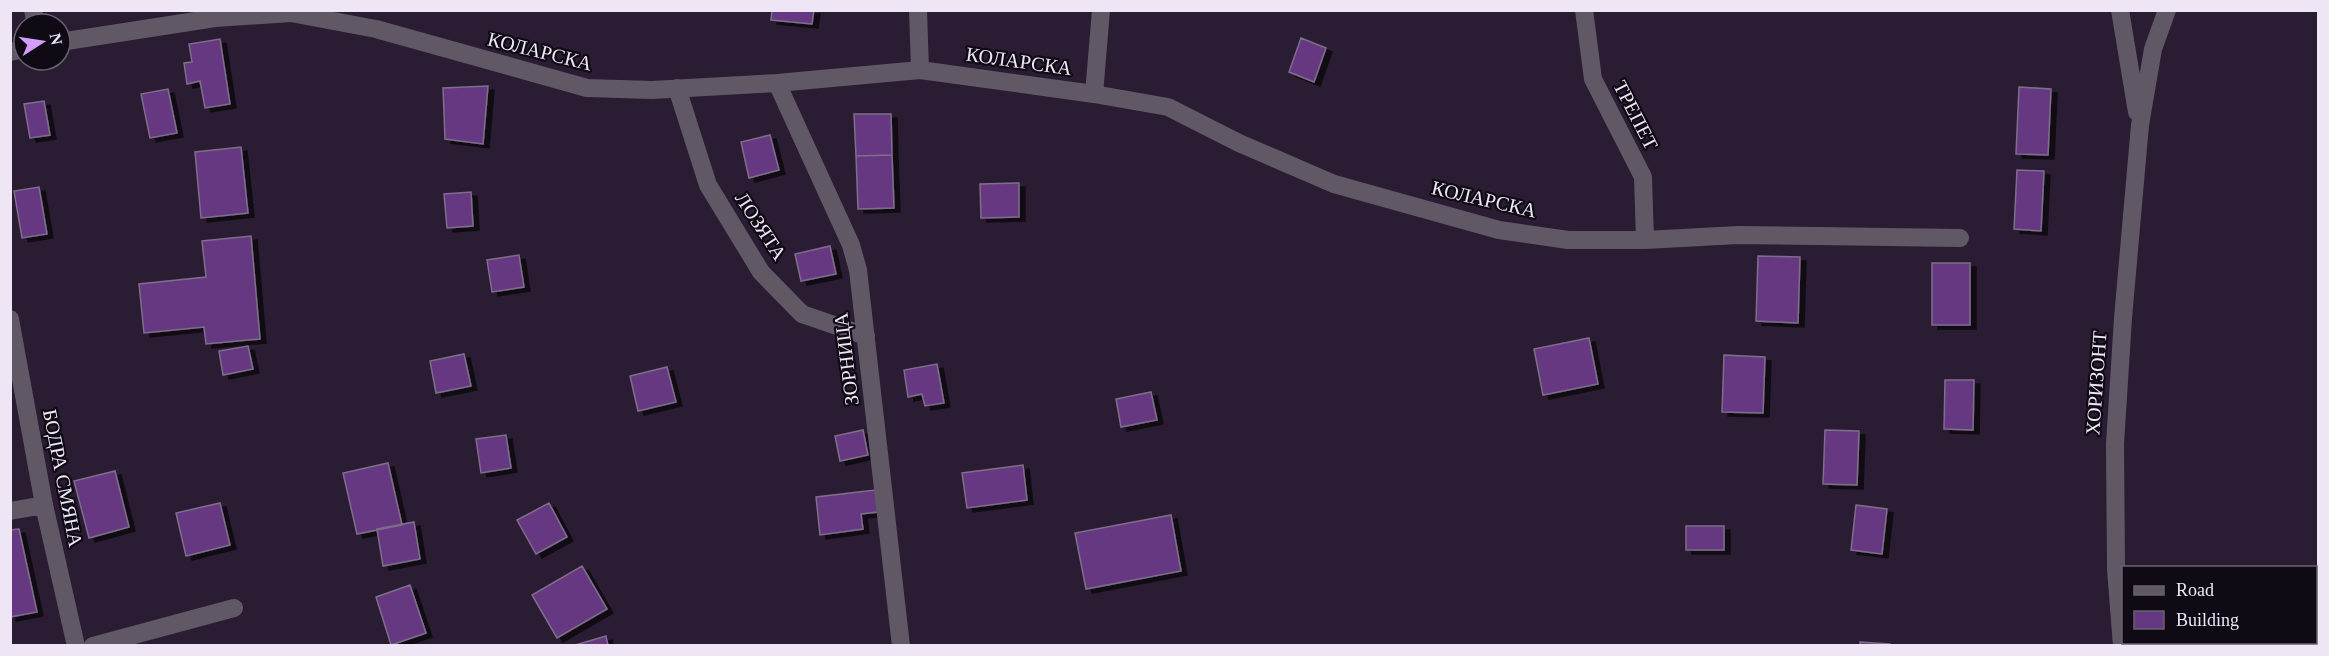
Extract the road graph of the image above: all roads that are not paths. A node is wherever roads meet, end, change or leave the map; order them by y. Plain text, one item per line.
1 (918, 10) edge
2 (1101, 10) edge
3 (1584, 10) edge
4 (2120, 10) edge
5 (2167, 10) edge
6 (72, 40) edge
7 (920, 70) junction
8 (777, 83) junction
9 (677, 88) junction
10 (1094, 94) junction
11 (2140, 125) junction
12 (1960, 238) dead end
13 (1645, 240) junction
14 (10, 319) edge
15 (866, 336) junction
16 (44, 505) junction
17 (10, 511) edge
18 (234, 608) dead end
19 (76, 645) edge
20 (93, 645) edge
21 (902, 645) edge
22 (2122, 645) edge

1 - 7 street
2 - 10 street
3 - 13 street, ТРЕПЕТ
4 - 11 street, ХОРИЗОНТ
5 - 11 street, ХОРИЗОНТ
6 - 9 street, КОЛАРСКА
7 - 8 street, КОЛАРСКА
7 - 10 street, КОЛАРСКА
8 - 9 street, КОЛАРСКА
8 - 15 street, ЗОРНИЦА
9 - 15 street, ЛОЗЯТА
10 - 13 street, КОЛАРСКА
11 - 22 street, ХОРИЗОНТ
12 - 13 street, КОЛАРСКА
14 - 16 street, БОДРА СМЯНА
15 - 21 street, ЗОРНИЦА
16 - 17 street
16 - 19 street, БОДРА СМЯНА
18 - 20 street

